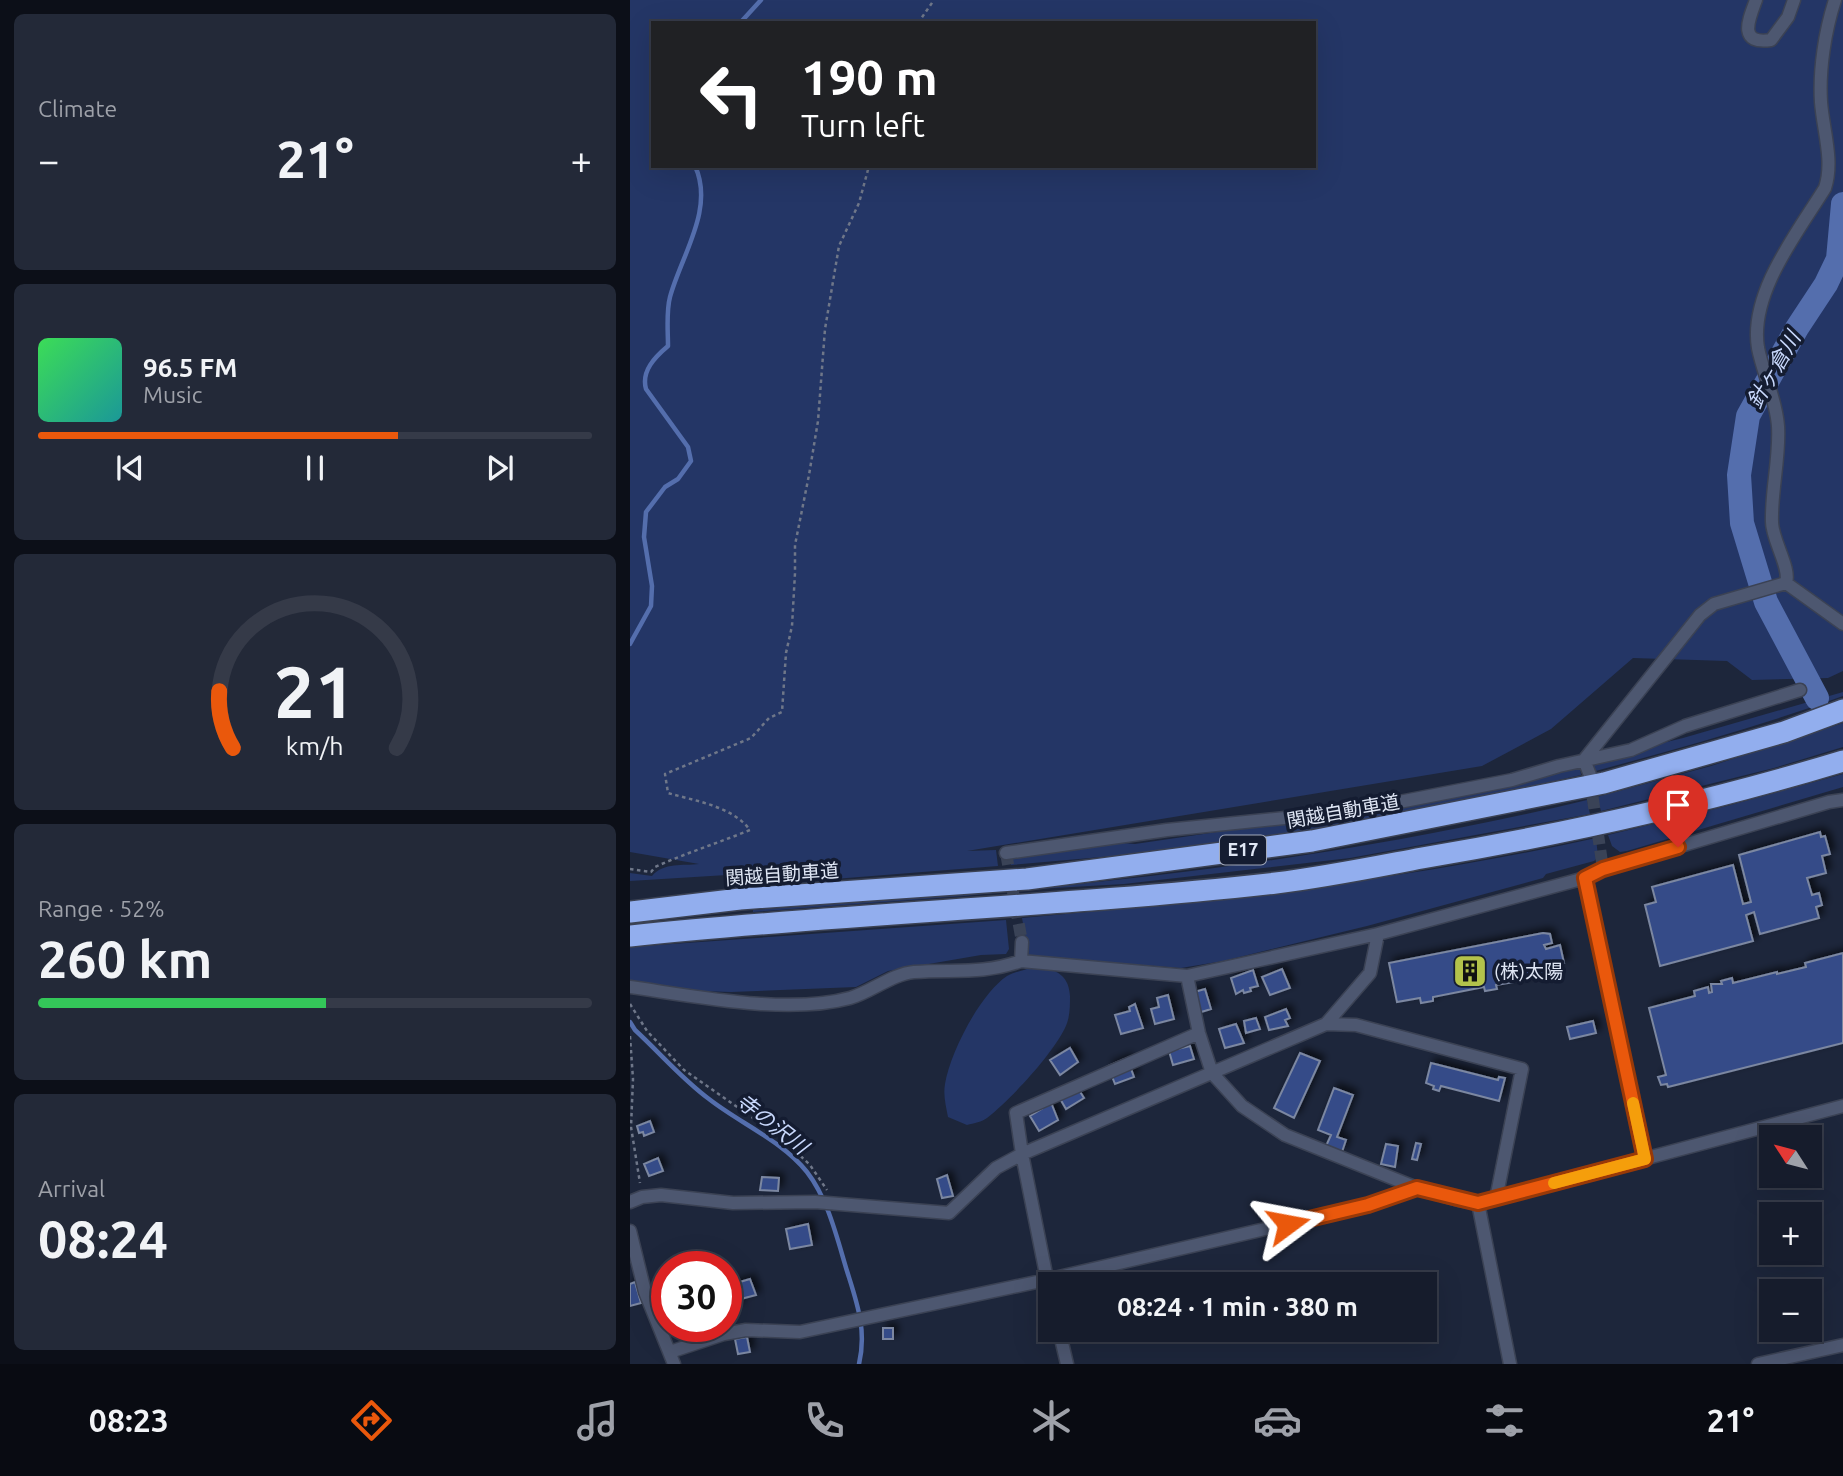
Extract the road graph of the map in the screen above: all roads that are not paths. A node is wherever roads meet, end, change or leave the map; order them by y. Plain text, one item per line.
1 (1756, 0) edge
2 (1794, 0) edge
3 (1835, 0) edge
4 (1786, 583) junction
5 (1843, 624) edge
6 (1800, 690) dead end
7 (1843, 710) edge
8 (1584, 760) junction
9 (1843, 761) edge
10 (1590, 775) tunnel mouth
11 (1843, 800) edge
12 (1006, 853) dead end
13 (1585, 878) junction
14 (630, 912) edge
15 (1378, 934) junction
16 (630, 936) edge
17 (1022, 942) tunnel mouth
18 (1021, 961) junction
19 (1187, 976) junction
20 (630, 986) edge
21 (1326, 1024) junction
22 (1199, 1033) junction
23 (1212, 1073) junction
24 (1843, 1106) edge
25 (1021, 1154) junction
26 (1645, 1159) junction
27 (1417, 1188) junction
28 (1496, 1199) junction
29 (636, 1200) edge
30 (1478, 1203) junction
31 (630, 1231) edge
32 (1044, 1272) edge
33 (1080, 1272) edge
34 (1038, 1282) edge
35 (1062, 1342) edge
36 (1843, 1345) edge
37 (672, 1358) edge
38 (1067, 1364) edge
39 (1510, 1364) edge
40 (1758, 1364) edge

1 - 2 street
3 - 4 street
4 - 5 street
4 - 8 street
6 - 8 street
7 - 14 highway, 関越自動車道 / E17
8 - 10 street
8 - 12 street
9 - 16 highway, E17
11 - 13 street
13 - 15 street
13 - 26 street
15 - 19 street
15 - 21 street
17 - 18 street
18 - 19 street
18 - 20 street
19 - 22 street
21 - 23 street
21 - 28 street
22 - 23 street
22 - 25 street
23 - 25 street
23 - 27 street
24 - 26 street
25 - 29 street
25 - 32 street
26 - 28 street
27 - 30 street
27 - 33 street
28 - 30 street
30 - 39 street
31 - 37 street
34 - 37 street
35 - 38 street
36 - 40 street

